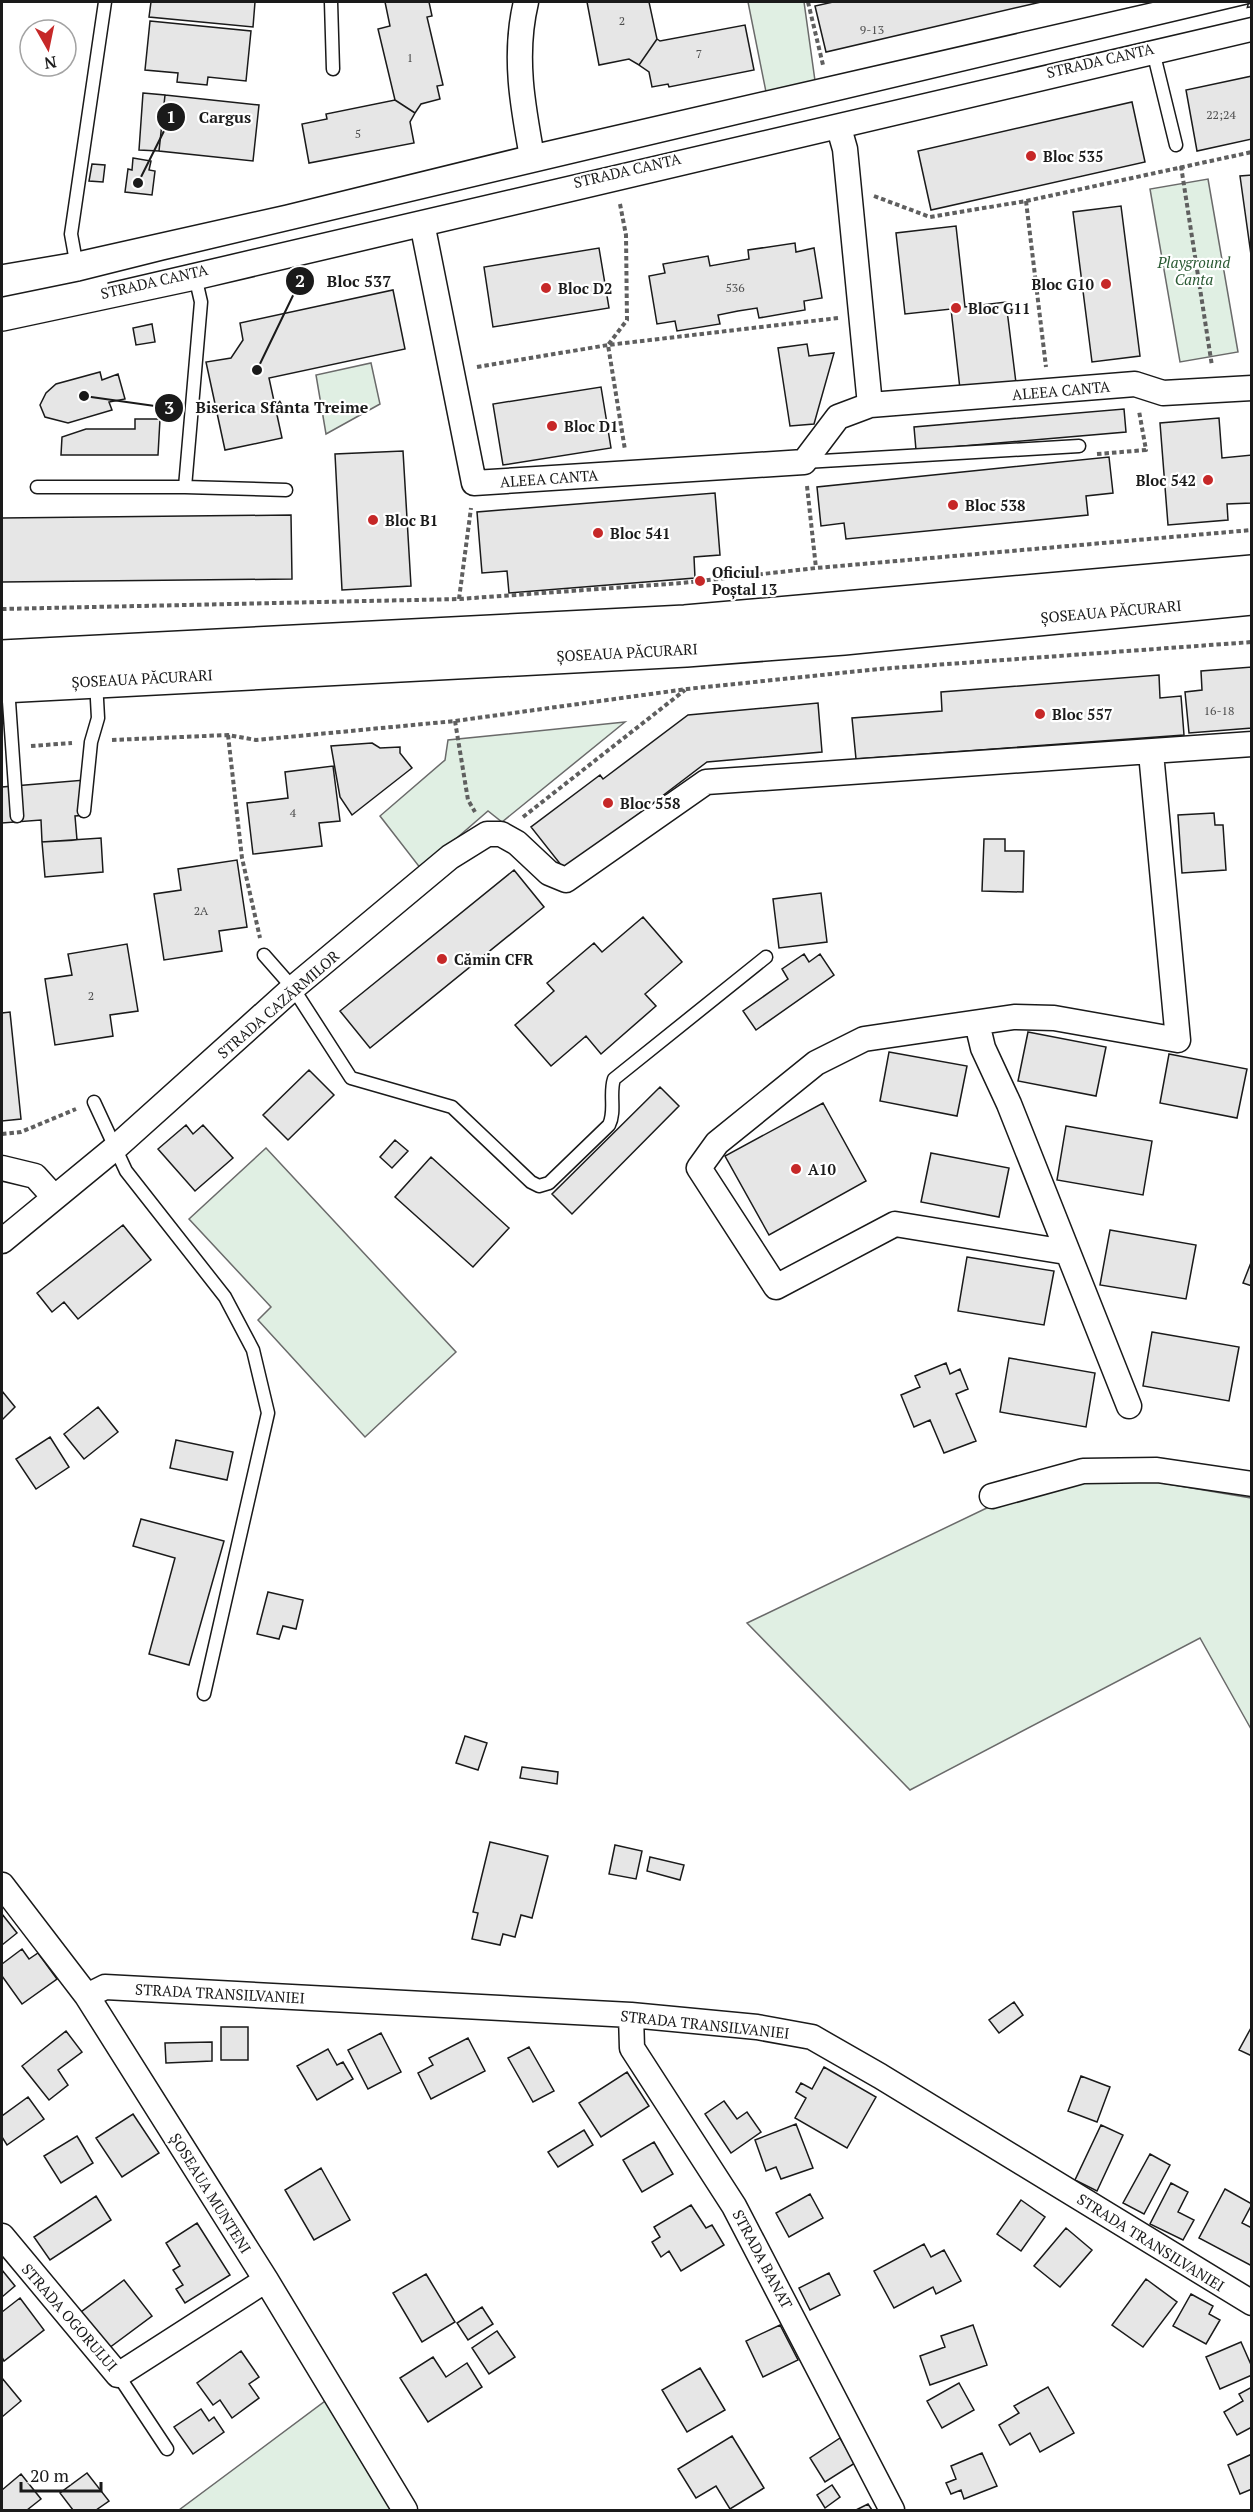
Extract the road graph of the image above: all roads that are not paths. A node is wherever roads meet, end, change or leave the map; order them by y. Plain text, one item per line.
1 (105, 2) edge
2 (331, 2) edge
3 (526, 2) edge
4 (1231, 2) edge
5 (1251, 24) edge
6 (1149, 35) junction
7 (333, 69) dead end
8 (831, 96) junction
9 (1176, 145) road end
10 (533, 162) junction
11 (421, 218) junction
12 (191, 259) junction
13 (2, 282) edge
14 (81, 283) junction
15 (2, 314) edge
16 (1251, 388) edge
17 (870, 405) junction
18 (1079, 446) road end
19 (804, 462) junction
20 (37, 487) dead end
21 (186, 487) junction
22 (286, 490) dead end
23 (1251, 572) edge
24 (1251, 598) edge
25 (4, 676) edge
26 (96, 680) junction
27 (1251, 744) edge
28 (1151, 753) junction
29 (84, 810) dead end
30 (18, 816) dead end
31 (264, 955) road end
32 (766, 957) dead end
33 (293, 988) junction
34 (977, 1023) junction
35 (94, 1102) road end
36 (116, 1148) junction
37 (2, 1168) edge
38 (54, 1197) junction
39 (2, 1241) edge
40 (1066, 1252) junction
41 (1129, 1406) dead end
42 (1251, 1484) edge
43 (992, 1496) dead end
44 (204, 1694) dead end
45 (2, 1885) edge
46 (87, 1996) junction
47 (631, 2015) junction
48 (2, 2236) edge
49 (266, 2280) junction
50 (1251, 2303) edge
51 (118, 2374) junction
52 (167, 2449) dead end
53 (405, 2511) edge
54 (892, 2511) edge

1 - 14 lane
2 - 7 lane
3 - 10 street
4 - 6 main road, STRADA CANTA
5 - 6 main road, STRADA CANTA
6 - 8 main road, STRADA CANTA
6 - 9 lane
8 - 10 main road, STRADA CANTA
8 - 11 main road, STRADA CANTA
8 - 17 street
10 - 12 main road, STRADA CANTA
11 - 12 main road, STRADA CANTA
11 - 19 street, ALEEA CANTA
12 - 14 main road, STRADA CANTA
12 - 21 lane
13 - 14 main road, STRADA CANTA
14 - 15 main road, STRADA CANTA
16 - 17 street, ALEEA CANTA
17 - 19 street, ALEEA CANTA
18 - 19 lane
20 - 21 lane
21 - 22 lane
23 - 25 main road, ȘOSEAUA PĂCURARI
24 - 26 main road, ȘOSEAUA PĂCURARI
25 - 26 main road, ȘOSEAUA PĂCURARI
25 - 30 lane
26 - 29 lane
27 - 28 street
28 - 33 street, STRADA CAZĂRMILOR
28 - 34 street
31 - 33 lane
32 - 33 lane
33 - 36 street, STRADA CAZĂRMILOR
34 - 40 street
34 - 40 street
35 - 36 lane
36 - 38 street, STRADA CAZĂRMILOR
36 - 44 lane
37 - 38 street
38 - 39 street, STRADA CAZĂRMILOR
40 - 41 street
42 - 43 street
45 - 46 street, ȘOSEAUA MUNTENI
46 - 47 street, STRADA TRANSILVANIEI
46 - 49 street, ȘOSEAUA MUNTENI
47 - 50 street, STRADA TRANSILVANIEI
47 - 54 street, STRADA BANAT
48 - 51 street, STRADA OGORULUI
49 - 51 street, STRADA OGORULUI
49 - 53 street, ȘOSEAUA MUNTENI
51 - 52 lane

